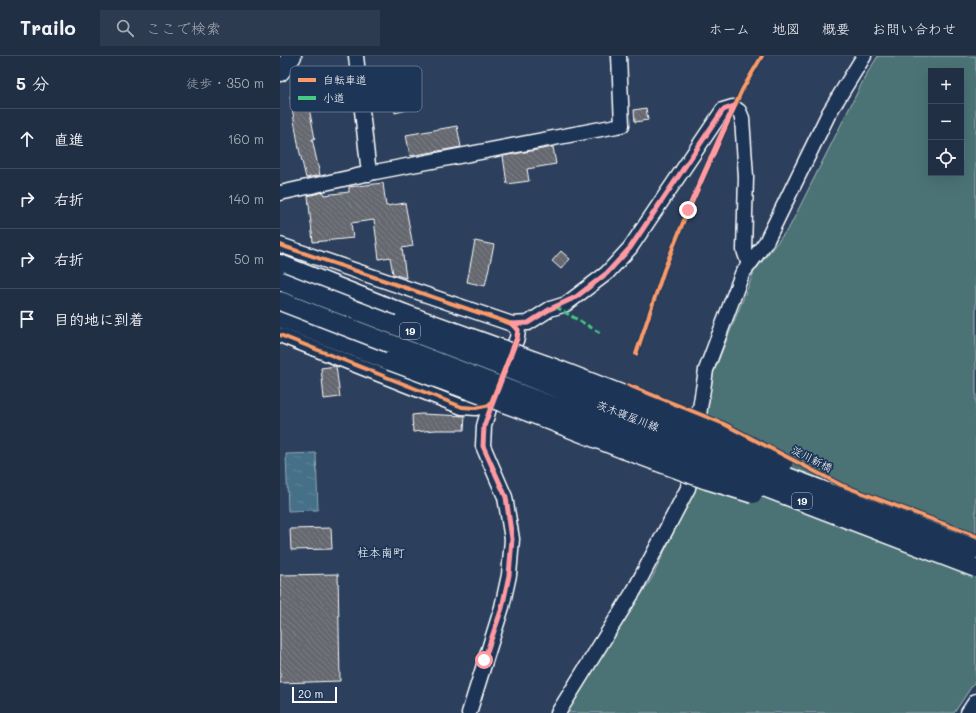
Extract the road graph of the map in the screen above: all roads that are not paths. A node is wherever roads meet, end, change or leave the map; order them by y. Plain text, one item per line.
1 (292, 56) edge
2 (356, 56) edge
3 (620, 56) edge
4 (864, 56) edge
5 (357, 66) edge
6 (280, 72) edge
7 (362, 112) edge
8 (369, 174) junction
9 (280, 193) edge
10 (280, 245) edge
11 (280, 264) edge
12 (749, 265) junction
13 (280, 280) edge
14 (280, 301) edge
15 (280, 318) edge
16 (512, 324) junction
17 (280, 336) edge
18 (490, 405) junction
19 (533, 406) junction
20 (882, 522) junction
21 (976, 549) edge
22 (976, 568) edge
23 (976, 701) edge
24 (468, 713) edge
25 (558, 713) edge
26 (968, 713) edge

1 - 6 main road
2 - 5 street
3 - 8 street
4 - 12 street
7 - 8 street
8 - 9 street
10 - 16 street
11 - 20 main road, bridge
12 - 16 street
12 - 25 street
13 - 20 main road, 茨木寝屋川線 / 19, bridge
14 - 19 main road, 19, bridge
15 - 19 main road, bridge
16 - 18 street
17 - 18 street
18 - 24 street
19 - 20 main road, 茨木寝屋川線 / 19, bridge
20 - 21 main road, 茨木寝屋川線 / 19, bridge
20 - 22 main road, 茨木寝屋川線 / 19, bridge
23 - 26 street

